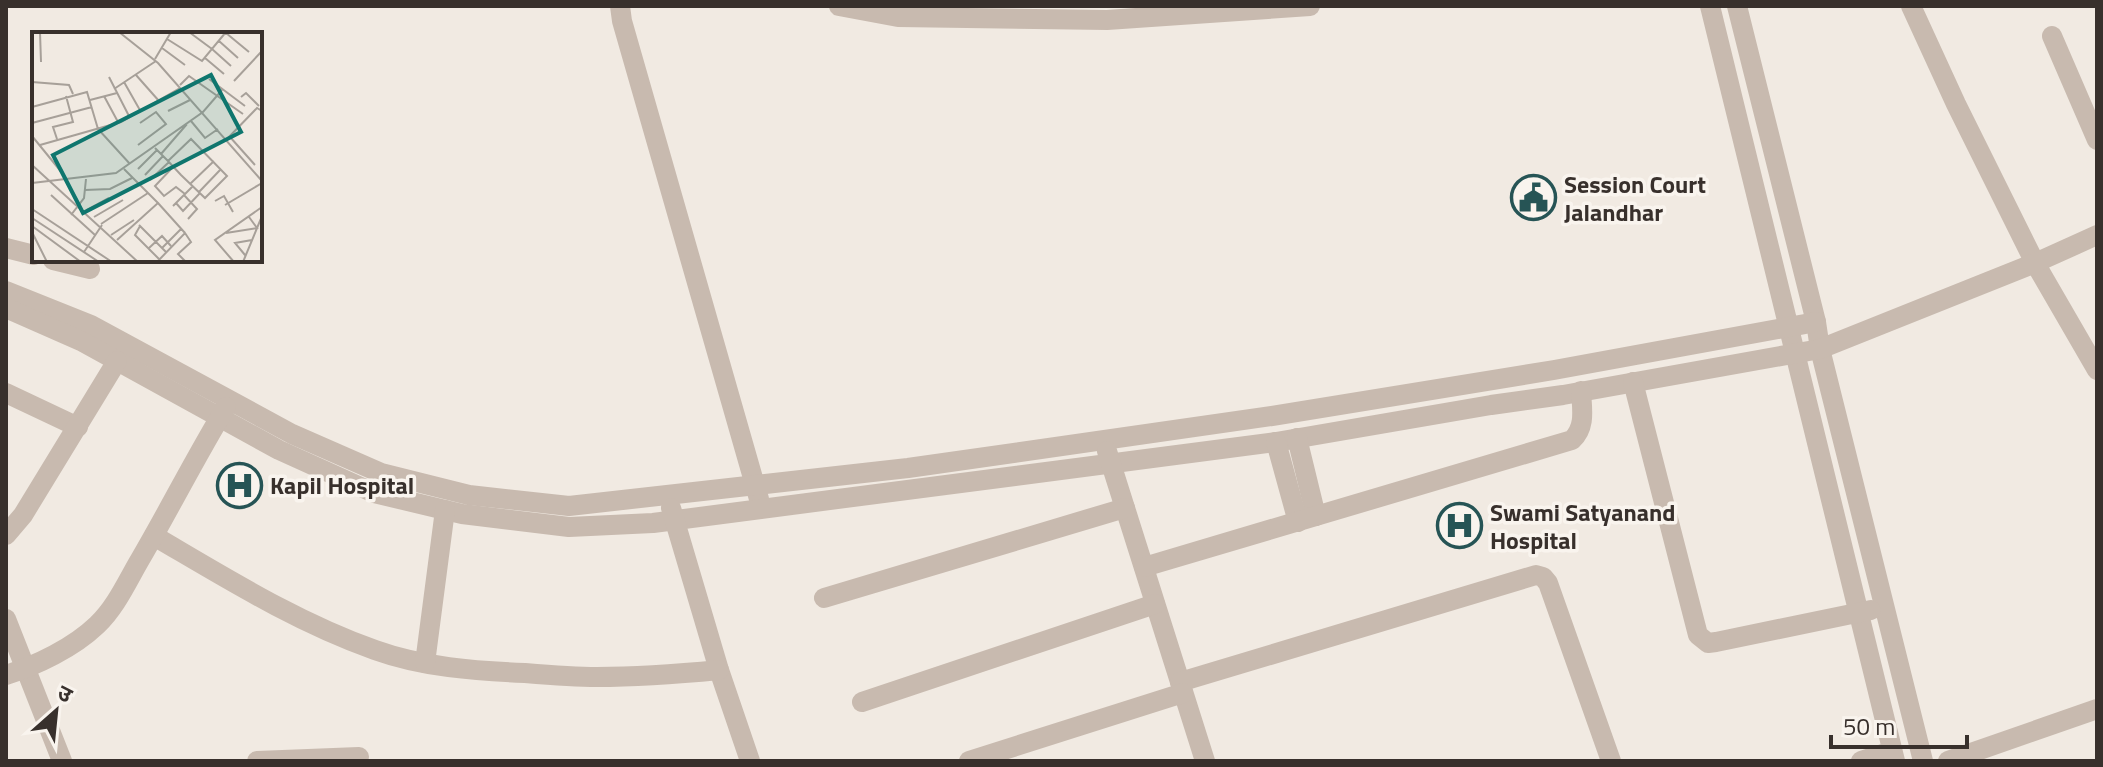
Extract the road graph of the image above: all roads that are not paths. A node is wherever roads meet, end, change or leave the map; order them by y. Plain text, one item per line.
1 (620, 6) edge
2 (839, 6) edge
3 (1310, 6) edge
4 (1710, 6) edge
5 (1737, 6) edge
6 (1911, 6) edge
7 (861, 8) edge
8 (1156, 11) edge
9 (1009, 12) edge
10 (2052, 36) dead end
11 (2097, 140) edge
12 (2097, 235) edge
13 (7, 244) edge
14 (32, 254) edge
15 (61, 262) edge
16 (2035, 263) junction
17 (90, 269) dead end
18 (6, 291) edge
19 (6, 308) edge
20 (1816, 322) junction
21 (1788, 327) junction
22 (1820, 349) junction
23 (1795, 354) junction
24 (117, 361) junction
25 (2097, 370) edge
26 (1488, 381) junction
27 (1633, 382) junction
28 (1581, 391) junction
29 (6, 393) edge
30 (1491, 405) junction
31 (225, 409) junction
32 (78, 427) junction
33 (1103, 439) junction
34 (1286, 440) junction
35 (1111, 464) junction
36 (756, 486) junction
37 (667, 496) junction
38 (1125, 508) junction
39 (762, 509) junction
40 (445, 510) junction
41 (1307, 519) junction
42 (675, 520) junction
43 (6, 535) edge
44 (154, 536) junction
45 (1144, 567) junction
46 (824, 598) dead end
47 (1155, 604) junction
48 (1885, 607) junction
49 (1858, 613) junction
50 (6, 619) edge
51 (425, 663) junction
52 (719, 670) junction
53 (16, 672) edge
54 (1181, 687) junction
55 (862, 702) dead end
56 (2097, 709) edge
57 (1894, 756) edge
58 (359, 757) dead end
59 (1959, 759) edge
60 (62, 761) edge
61 (257, 761) edge
62 (750, 761) edge
63 (969, 761) edge
64 (1205, 761) edge
65 (1611, 761) edge
66 (1861, 761) edge
67 (1923, 761) edge

1 - 36 street
2 - 7 street
3 - 8 street
4 - 21 street
5 - 20 street
6 - 16 street
7 - 9 street
8 - 9 street
10 - 11 street
12 - 16 street
13 - 14 street
15 - 17 street
16 - 22 street
16 - 25 street
18 - 31 street
19 - 24 street
20 - 21 street
20 - 22 street
21 - 23 street
21 - 26 street
22 - 23 street
22 - 48 street
23 - 27 street
23 - 49 street
24 - 31 street
24 - 32 street
26 - 30 street
26 - 33 street
27 - 28 street
27 - 49 street
28 - 30 street
28 - 41 street
29 - 32 street
30 - 34 street
31 - 37 street
31 - 40 street
31 - 44 street
32 - 43 street
33 - 35 street
33 - 36 street
34 - 35 street
34 - 41 street
35 - 38 street
35 - 39 street
36 - 37 street
36 - 39 street
37 - 42 street
38 - 45 street
38 - 46 street
39 - 42 street
40 - 42 street
40 - 51 street
41 - 45 street
42 - 52 street
44 - 51 street
44 - 53 street
45 - 47 street
47 - 54 street
47 - 55 street
48 - 49 street
48 - 67 street
49 - 57 street
50 - 53 street
51 - 52 street
52 - 62 street
53 - 60 street
54 - 63 street
54 - 64 street
54 - 65 street
56 - 59 street
57 - 66 street
58 - 61 street

